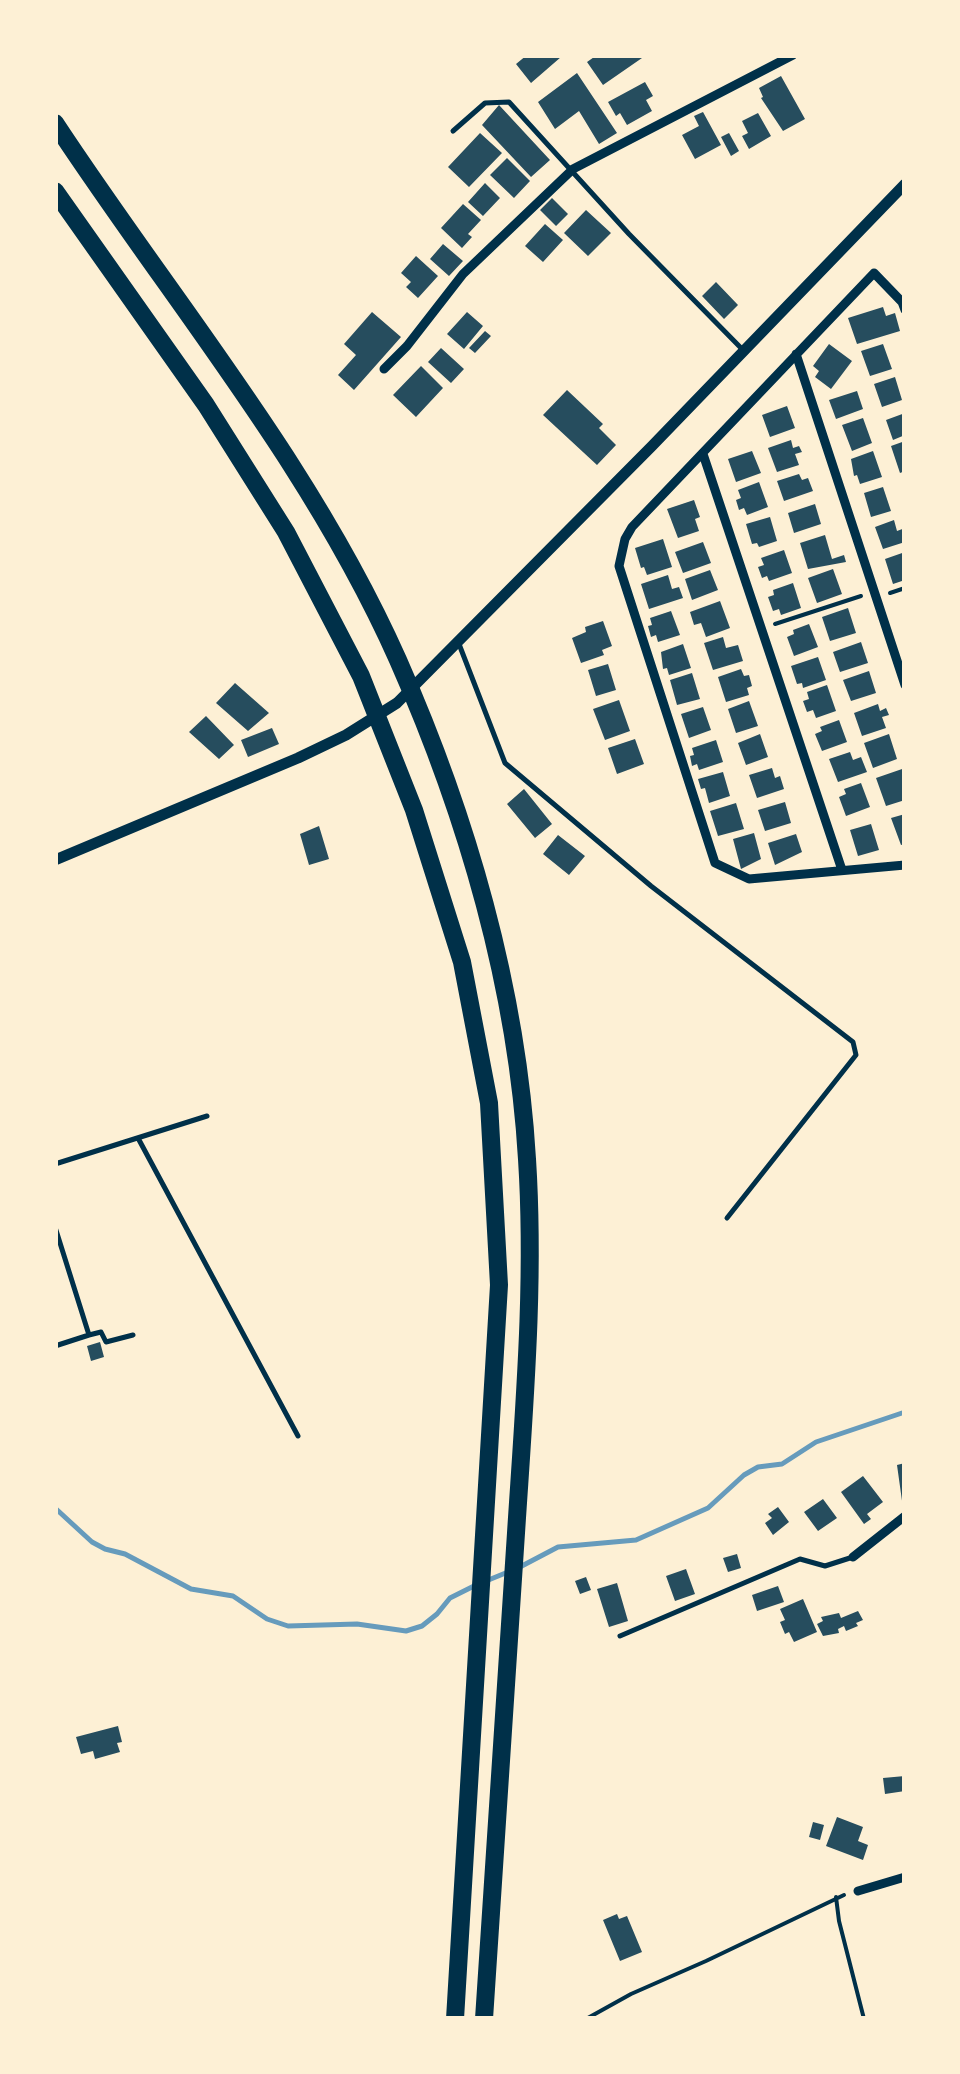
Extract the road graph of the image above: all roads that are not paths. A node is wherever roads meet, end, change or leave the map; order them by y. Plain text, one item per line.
1 (793, 55) edge
2 (55, 123) edge
3 (453, 130) dead end
4 (573, 169) junction
5 (905, 184) edge
6 (55, 192) edge
7 (905, 310) edge
8 (744, 351) junction
9 (796, 354) junction
10 (384, 369) dead end
11 (702, 454) junction
12 (458, 644) junction
13 (905, 685) edge
14 (55, 860) edge
15 (905, 865) edge
16 (842, 870) junction
17 (207, 1116) dead end
18 (138, 1138) junction
19 (55, 1164) edge
20 (727, 1218) dead end
21 (55, 1226) edge
22 (89, 1335) junction
23 (133, 1335) dead end
24 (55, 1346) edge
25 (298, 1436) dead end
26 (905, 1516) edge
27 (853, 1558) joint
28 (620, 1636) dead end
29 (905, 1878) edge
30 (858, 1890) road end
31 (456, 2019) edge
32 (484, 2019) edge

1 - 4 street
2 - 32 highway
3 - 4 lane
4 - 8 lane
4 - 10 street
5 - 8 street
6 - 31 highway
7 - 9 street
8 - 12 street
9 - 11 street
9 - 13 street
11 - 16 street
11 - 16 street
12 - 14 street
12 - 20 lane
15 - 16 street
17 - 18 lane
18 - 19 lane
18 - 25 lane
21 - 22 lane
22 - 23 lane
22 - 24 lane
26 - 27 street
27 - 28 lane
29 - 30 street

